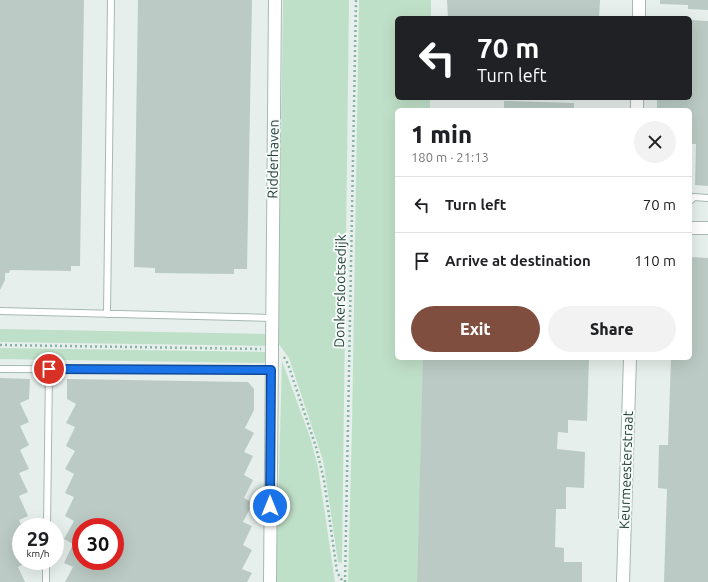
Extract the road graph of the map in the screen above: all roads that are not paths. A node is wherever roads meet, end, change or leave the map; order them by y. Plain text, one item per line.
1 (111, 0) edge
2 (275, 0) edge
3 (639, 0) edge
4 (639, 16) edge
5 (708, 198) edge
6 (692, 199) edge
7 (692, 228) edge
8 (708, 228) edge
9 (0, 312) edge
10 (107, 314) junction
11 (272, 318) junction
12 (630, 360) edge
13 (0, 369) edge
14 (49, 369) junction
15 (271, 370) junction
16 (47, 518) edge
17 (46, 570) edge
18 (46, 582) edge
19 (270, 582) edge
20 (623, 582) edge

1 - 10 lane
2 - 11 street, Ridderhaven
3 - 4 street
5 - 6 lane
7 - 8 street
9 - 10 lane
10 - 11 lane
11 - 15 street, Ridderhaven
12 - 20 street, Keurmeesterstraat
13 - 14 lane
14 - 15 lane
14 - 16 lane
15 - 19 street, Ridderhaven
17 - 18 lane

